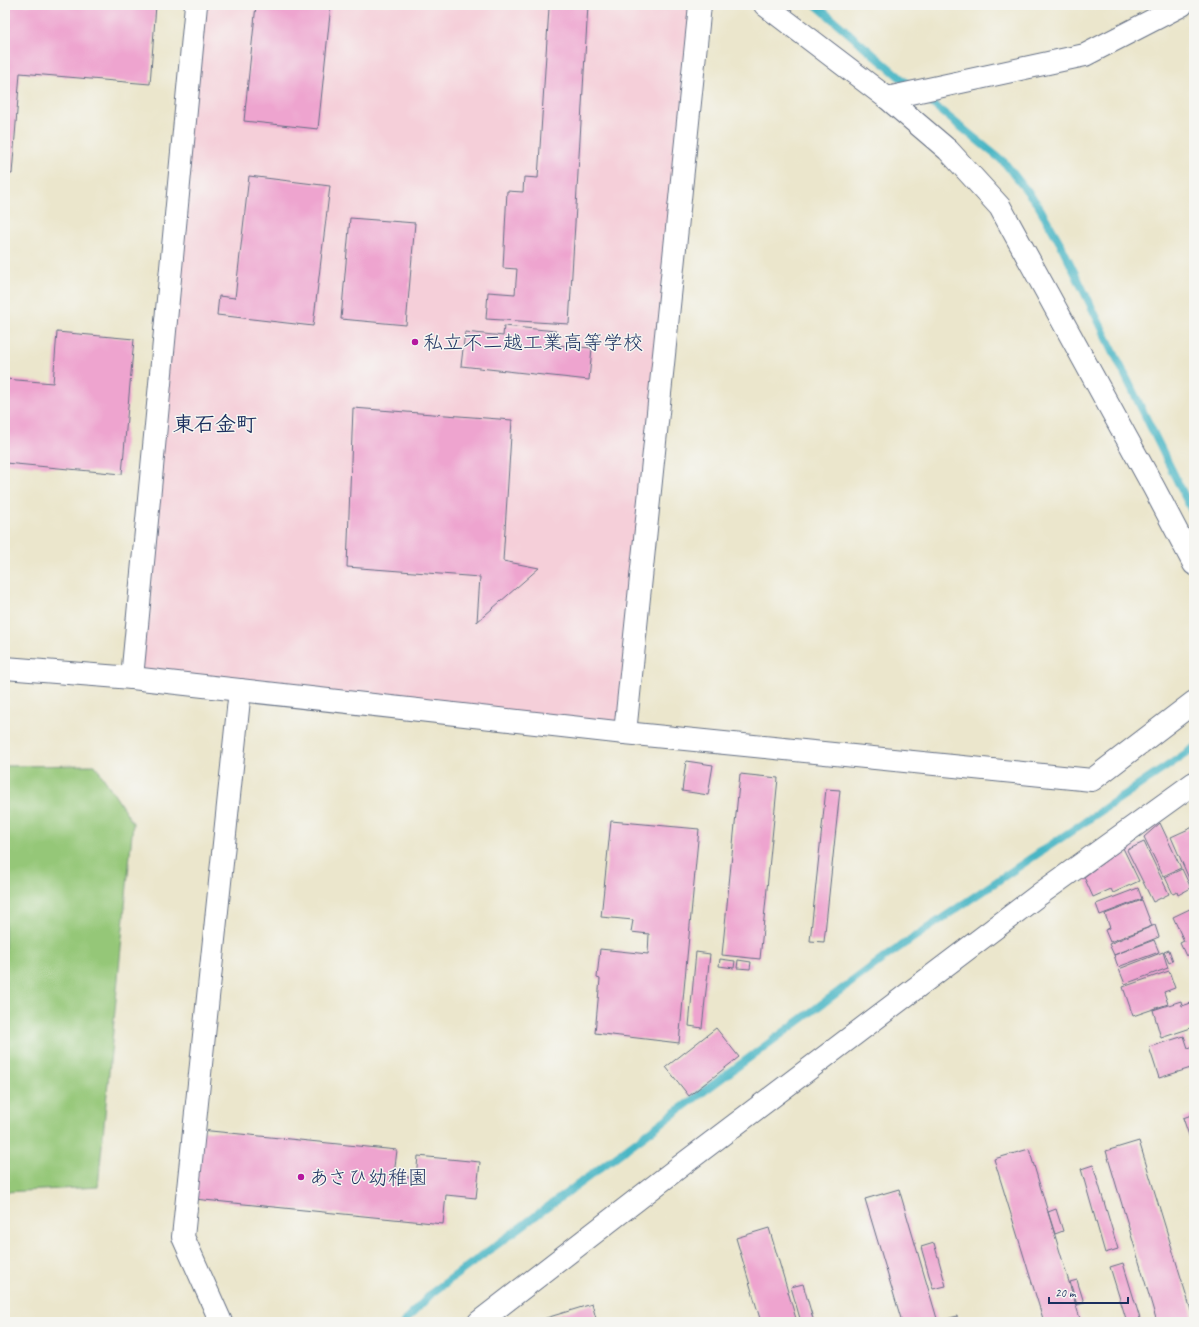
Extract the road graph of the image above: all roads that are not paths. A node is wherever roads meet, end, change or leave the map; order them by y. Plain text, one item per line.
1 (196, 5) edge
2 (700, 5) edge
3 (765, 5) edge
4 (1182, 5) edge
5 (887, 98) junction
6 (1194, 564) edge
7 (5, 668) edge
8 (132, 678) junction
9 (240, 690) junction
10 (1194, 702) edge
11 (625, 733) junction
12 (1194, 783) edge
13 (221, 1322) edge
14 (479, 1322) edge

1 - 8 street
2 - 11 street
3 - 5 street
4 - 5 street
5 - 6 street
7 - 8 street
8 - 9 street
9 - 11 street
9 - 13 street
10 - 11 street
12 - 14 street

